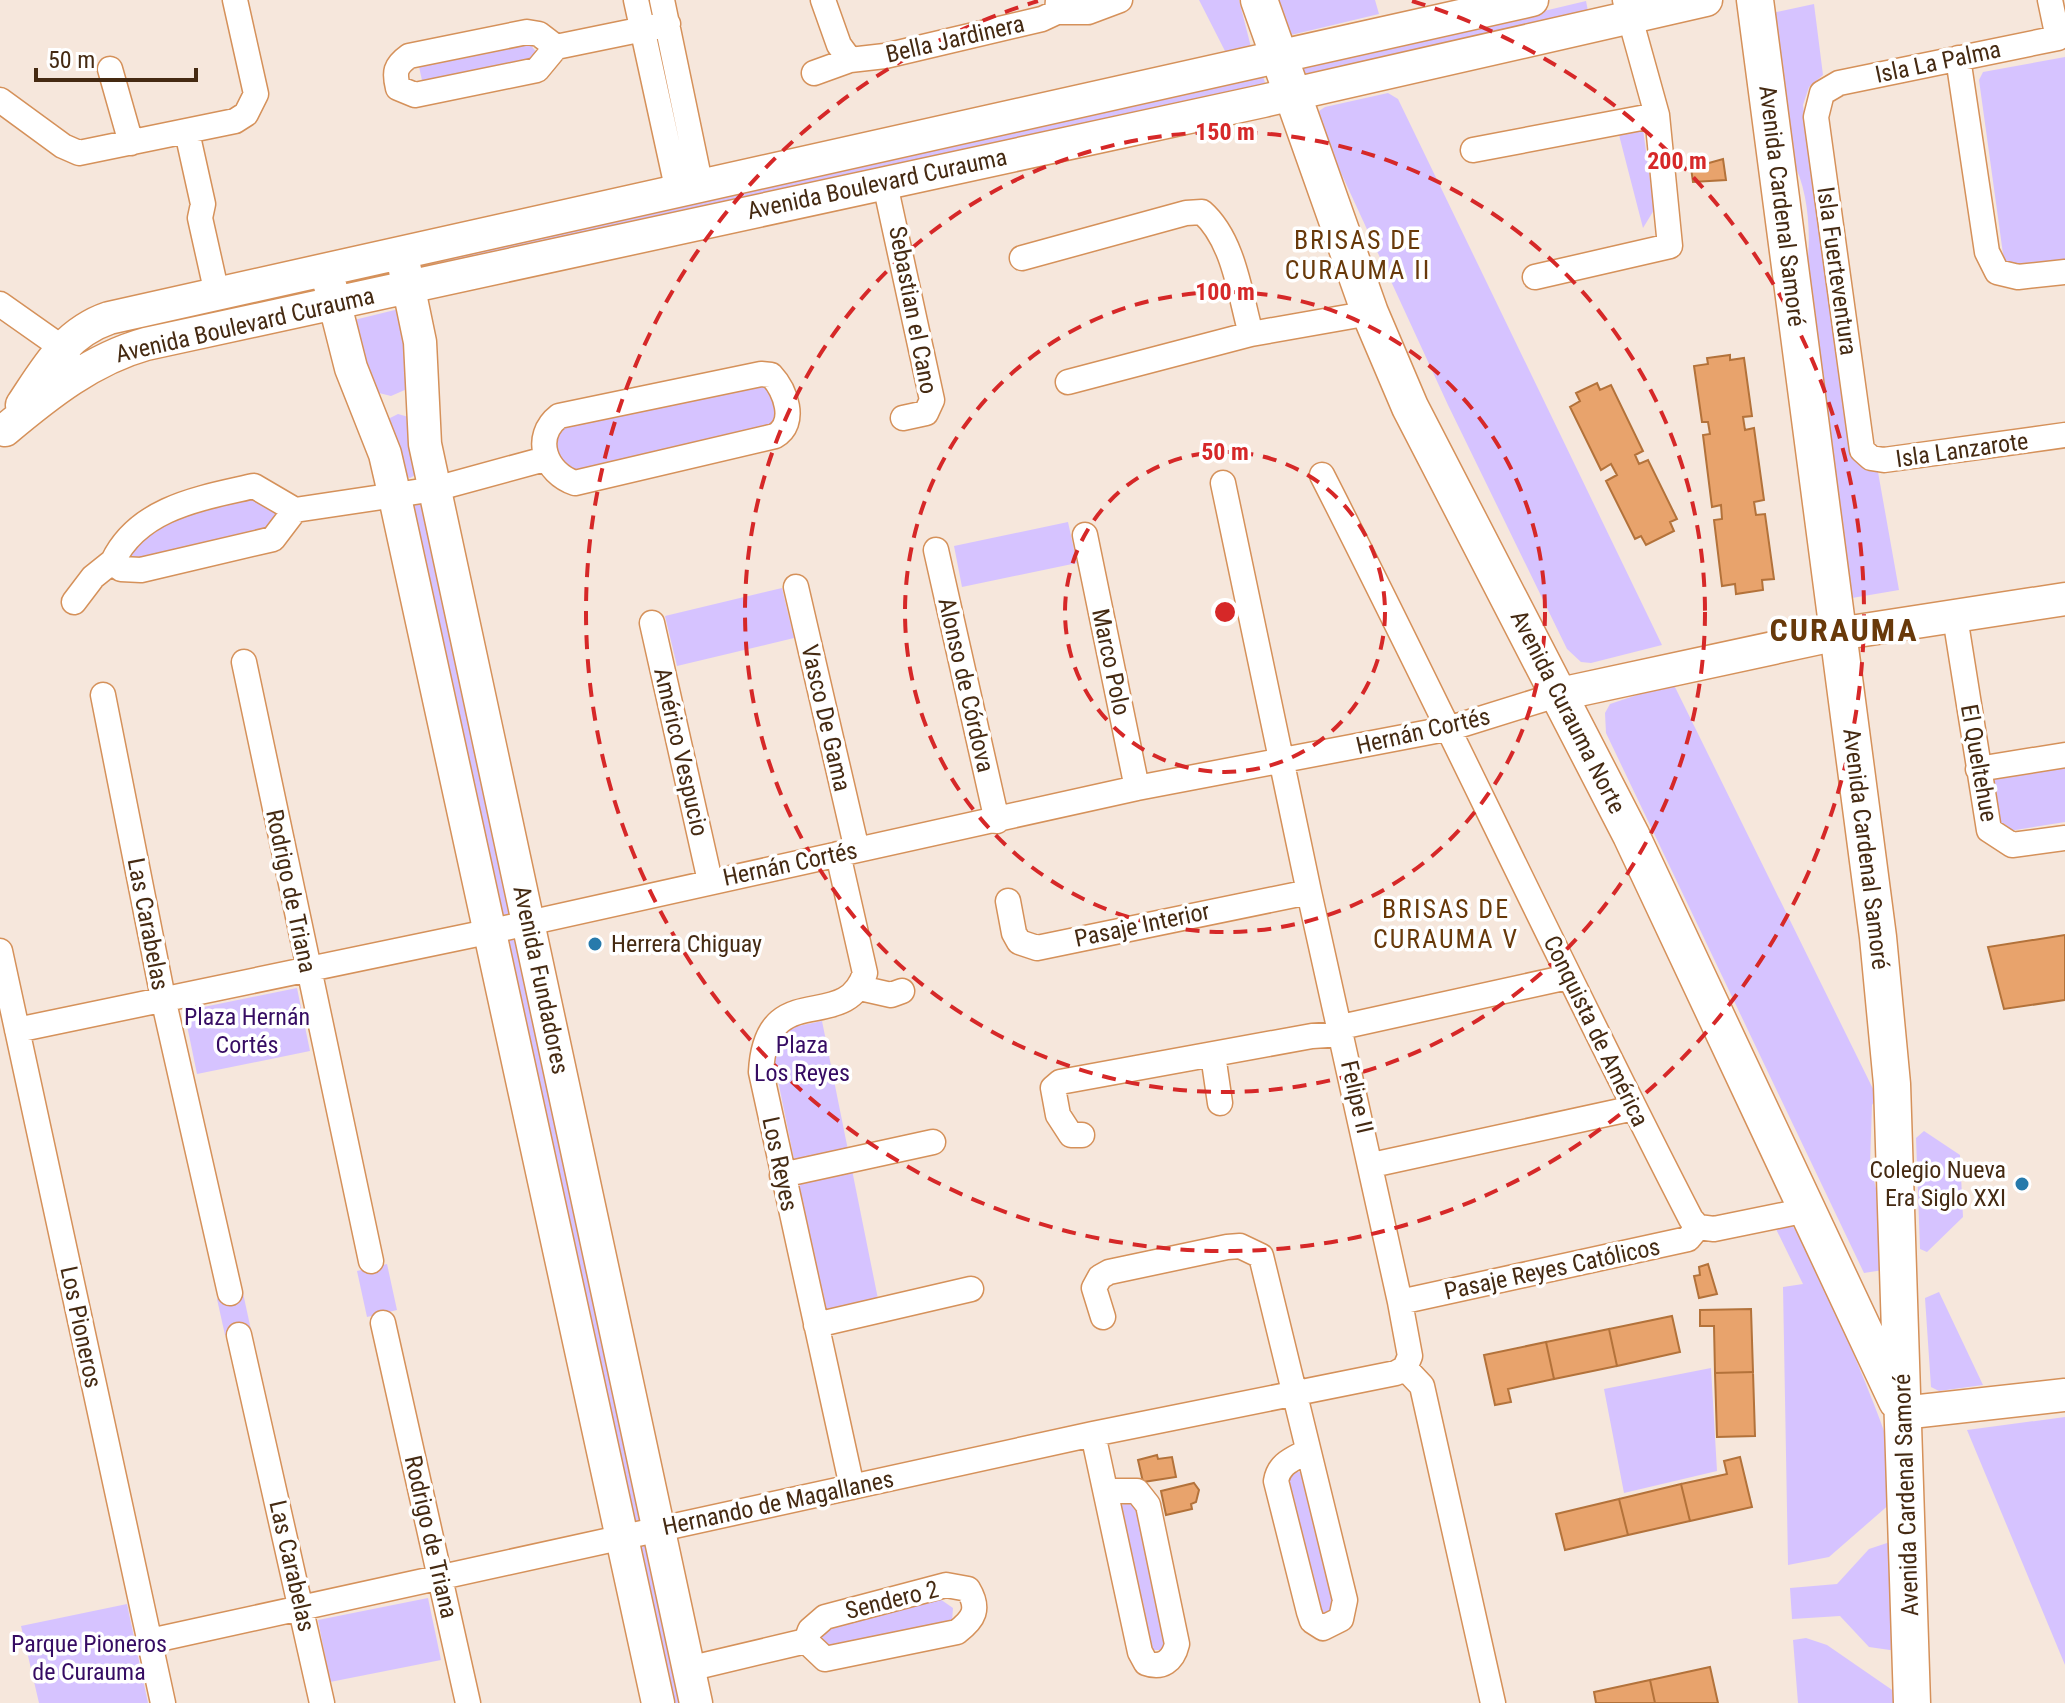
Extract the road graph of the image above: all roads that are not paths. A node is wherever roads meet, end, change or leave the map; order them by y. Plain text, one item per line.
1 (235, 0) edge
2 (636, 0) edge
3 (662, 0) edge
4 (823, 0) edge
5 (1120, 0) edge
6 (1259, 0) edge
7 (1532, 0) edge
8 (1706, 0) edge
9 (1755, 0) edge
10 (2050, 0) edge
11 (1057, 6) edge
12 (1627, 9) edge
13 (668, 24) junction
14 (643, 30) junction
15 (2061, 37) edge
16 (556, 47) junction
17 (1278, 58) junction
18 (1958, 58) junction
19 (850, 60) junction
20 (110, 69) dead end
21 (814, 73) dead end
22 (1822, 93) joint
23 (1290, 95) junction
24 (0, 100) edge
25 (1657, 115) junction
26 (187, 132) junction
27 (131, 143) junction
28 (1473, 150) dead end
29 (885, 184) junction
30 (690, 190) junction
31 (402, 254) junction
32 (1022, 258) dead end
33 (327, 271) junction
34 (2065, 272) edge
35 (1535, 277) dead end
36 (409, 286) junction
37 (224, 293) junction
38 (335, 303) junction
39 (0, 304) edge
40 (1370, 313) junction
41 (1251, 334) junction
42 (61, 347) junction
43 (79, 375) junction
44 (1068, 382) dead end
45 (420, 392) junction
46 (367, 404) junction
47 (903, 418) dead end
48 (3, 433) edge
49 (2065, 435) edge
50 (1862, 450) joint
51 (545, 459) junction
52 (1322, 475) dead end
53 (1223, 483) dead end
54 (435, 489) junction
55 (394, 493) junction
56 (295, 510) junction
57 (1085, 535) dead end
58 (936, 550) dead end
59 (113, 561) junction
60 (796, 587) dead end
61 (2065, 599) edge
62 (74, 602) dead end
63 (1955, 617) junction
64 (652, 623) dead end
65 (1838, 634) junction
66 (244, 662) dead end
67 (1560, 694) junction
68 (103, 695) dead end
69 (1451, 728) junction
70 (2065, 755) edge
71 (1282, 761) junction
72 (1978, 769) junction
73 (1137, 788) junction
74 (997, 821) junction
75 (2065, 838) edge
76 (847, 852) junction
77 (710, 881) junction
78 (1309, 892) junction
79 (1008, 901) dead end
80 (529, 923) junction
81 (492, 931) junction
82 (0, 951) edge
83 (306, 968) junction
84 (1568, 977) junction
85 (860, 988) junction
86 (902, 991) dead end
87 (163, 998) junction
88 (17, 1030) junction
89 (1342, 1030) junction
90 (1213, 1055) junction
91 (1220, 1103) dead end
92 (1634, 1108) junction
93 (1082, 1135) dead end
94 (933, 1142) dead end
95 (1372, 1165) junction
96 (782, 1175) junction
97 (1807, 1210) junction
98 (1698, 1227) junction
99 (371, 1261) dead end
100 (1839, 1277) junction
101 (971, 1289) dead end
102 (1900, 1289) junction
103 (230, 1293) dead end
104 (1400, 1302) junction
105 (1103, 1317) dead end
106 (383, 1323) dead end
107 (816, 1325) junction
108 (239, 1335) dead end
109 (1405, 1368) junction
110 (1294, 1393) junction
111 (2065, 1395) edge
112 (1902, 1413) junction
113 (1093, 1434) junction
114 (1306, 1452) junction
115 (852, 1487) junction
116 (1106, 1491) junction
117 (660, 1529) junction
118 (621, 1538) junction
119 (441, 1578) junction
120 (302, 1608) junction
121 (150, 1641) junction
122 (806, 1641) junction
123 (688, 1669) junction
124 (163, 1703) edge
125 (322, 1703) edge
126 (468, 1703) edge
127 (658, 1703) edge
128 (696, 1703) edge
129 (1493, 1703) edge
130 (1912, 1703) edge

1 - 26 street
2 - 14 street
3 - 13 street
4 - 19 street, Bella Jardinera
5 - 11 street, Bella Jardinera
6 - 17 main road, Avenida Curauma Norte
7 - 17 street, Avenida Boulevard Curauma
8 - 12 street, Avenida Boulevard Curauma
9 - 65 main road, Avenida Cardenal Samoré
10 - 15 street, Isla La Palma
11 - 19 street, Bella Jardinera
12 - 23 street, Avenida Boulevard Curauma
12 - 25 street
13 - 14 street
13 - 30 street
14 - 16 street
14 - 30 street
15 - 18 street, Isla La Palma
16 - 16 street
17 - 23 main road, Avenida Curauma Norte
17 - 30 street, Avenida Boulevard Curauma
18 - 22 street, Isla La Palma
18 - 34 street
19 - 21 street, Bella Jardinera
20 - 27 street
22 - 50 street, Isla Fuerteventura
23 - 29 street, Avenida Boulevard Curauma
23 - 40 main road, Avenida Curauma Norte
24 - 27 street
25 - 28 street
25 - 35 street
26 - 27 street
26 - 37 street
29 - 36 street, Avenida Boulevard Curauma
29 - 47 street, Sebastian el Cano
30 - 31 street, Avenida Boulevard Curauma
31 - 33 street, Avenida Boulevard Curauma
31 - 36 street, Avenida Fundadores
32 - 41 street
33 - 37 street, Avenida Boulevard Curauma
33 - 38 street, Avenida Fundadores
36 - 38 street, Avenida Boulevard Curauma
36 - 45 street, Avenida Fundadores
37 - 42 street, Avenida Boulevard Curauma
38 - 43 street, Avenida Boulevard Curauma
38 - 46 street, Avenida Fundadores
39 - 42 street
40 - 41 street
40 - 67 main road, Avenida Curauma Norte
41 - 44 street
42 - 43 street
42 - 48 street, Avenida Boulevard Curauma
43 - 48 street, Avenida Boulevard Curauma
45 - 46 street
45 - 54 street, Avenida Fundadores
46 - 55 street, Avenida Fundadores
49 - 50 street, Isla Lanzarote
51 - 51 street
51 - 54 street
52 - 69 street, Conquista de América
53 - 71 street, Felipe II
54 - 55 street
54 - 80 street, Avenida Fundadores
55 - 56 street
55 - 81 street, Avenida Fundadores
56 - 59 street
56 - 59 street
57 - 73 street, Marco Polo
58 - 74 street, Alonso de Córdova
59 - 62 street
60 - 76 street, Vasco De Gama
61 - 63 street
63 - 65 street
63 - 72 street, El Queltehue
64 - 77 street, Américo Vespucio
65 - 67 street
65 - 102 main road, Avenida Cardenal Samoré
66 - 83 street, Rodrigo de Triana
67 - 69 street, Hernán Cortés
67 - 97 main road, Avenida Curauma Norte
68 - 87 street, Las Carabelas
69 - 71 street, Hernán Cortés
69 - 84 street, Conquista de América
70 - 72 street
71 - 73 street, Hernán Cortés
71 - 78 street, Felipe II
72 - 75 street, El Queltehue
73 - 74 street, Hernán Cortés
74 - 76 street, Hernán Cortés
76 - 77 street, Hernán Cortés
76 - 85 street
77 - 80 street, Hernán Cortés
78 - 79 street, Pasaje Interior
78 - 89 street, Felipe II
80 - 81 street, Hernán Cortés
80 - 117 street, Avenida Fundadores
81 - 83 street, Hernán Cortés
81 - 118 street, Avenida Fundadores
82 - 88 street, Los Pioneros
83 - 87 street, Hernán Cortés
83 - 99 street, Rodrigo de Triana
84 - 89 street
84 - 92 street, Conquista de América
85 - 86 street
85 - 96 street, Los Reyes
87 - 88 street, Hernán Cortés
87 - 103 street, Las Carabelas
88 - 121 street, Los Pioneros
89 - 90 street
89 - 95 street, Felipe II
90 - 91 street
90 - 93 street
92 - 95 street
92 - 98 street, Conquista de América
94 - 96 street
95 - 104 street, Felipe II
96 - 107 street, Los Reyes
97 - 98 street
97 - 100 main road, Avenida Curauma Norte
98 - 104 street, Pasaje Reyes Católicos
100 - 102 main road
100 - 112 main road, Avenida Curauma Norte
101 - 107 street
102 - 112 main road, Avenida Cardenal Samoré
104 - 109 street, Felipe II
105 - 110 street
106 - 119 street, Rodrigo de Triana
107 - 115 street, Los Reyes
108 - 120 street, Las Carabelas
109 - 110 street, Hernando de Magallanes
109 - 129 street
110 - 113 street, Hernando de Magallanes
110 - 114 street
111 - 112 street
112 - 130 main road, Avenida Cardenal Samoré
113 - 115 street, Hernando de Magallanes
113 - 116 street
114 - 114 street
115 - 117 street, Hernando de Magallanes
116 - 116 street
117 - 118 street, Hernando de Magallanes
117 - 123 street, Avenida Fundadores
118 - 119 street, Hernando de Magallanes
118 - 127 street, Avenida Fundadores
119 - 120 street, Hernando de Magallanes
119 - 126 street, Rodrigo de Triana
120 - 121 street, Hernando de Magallanes
120 - 125 street, Las Carabelas
121 - 124 street, Los Pioneros
122 - 122 street, Sendero 2
122 - 123 street
123 - 128 street, Avenida Fundadores

